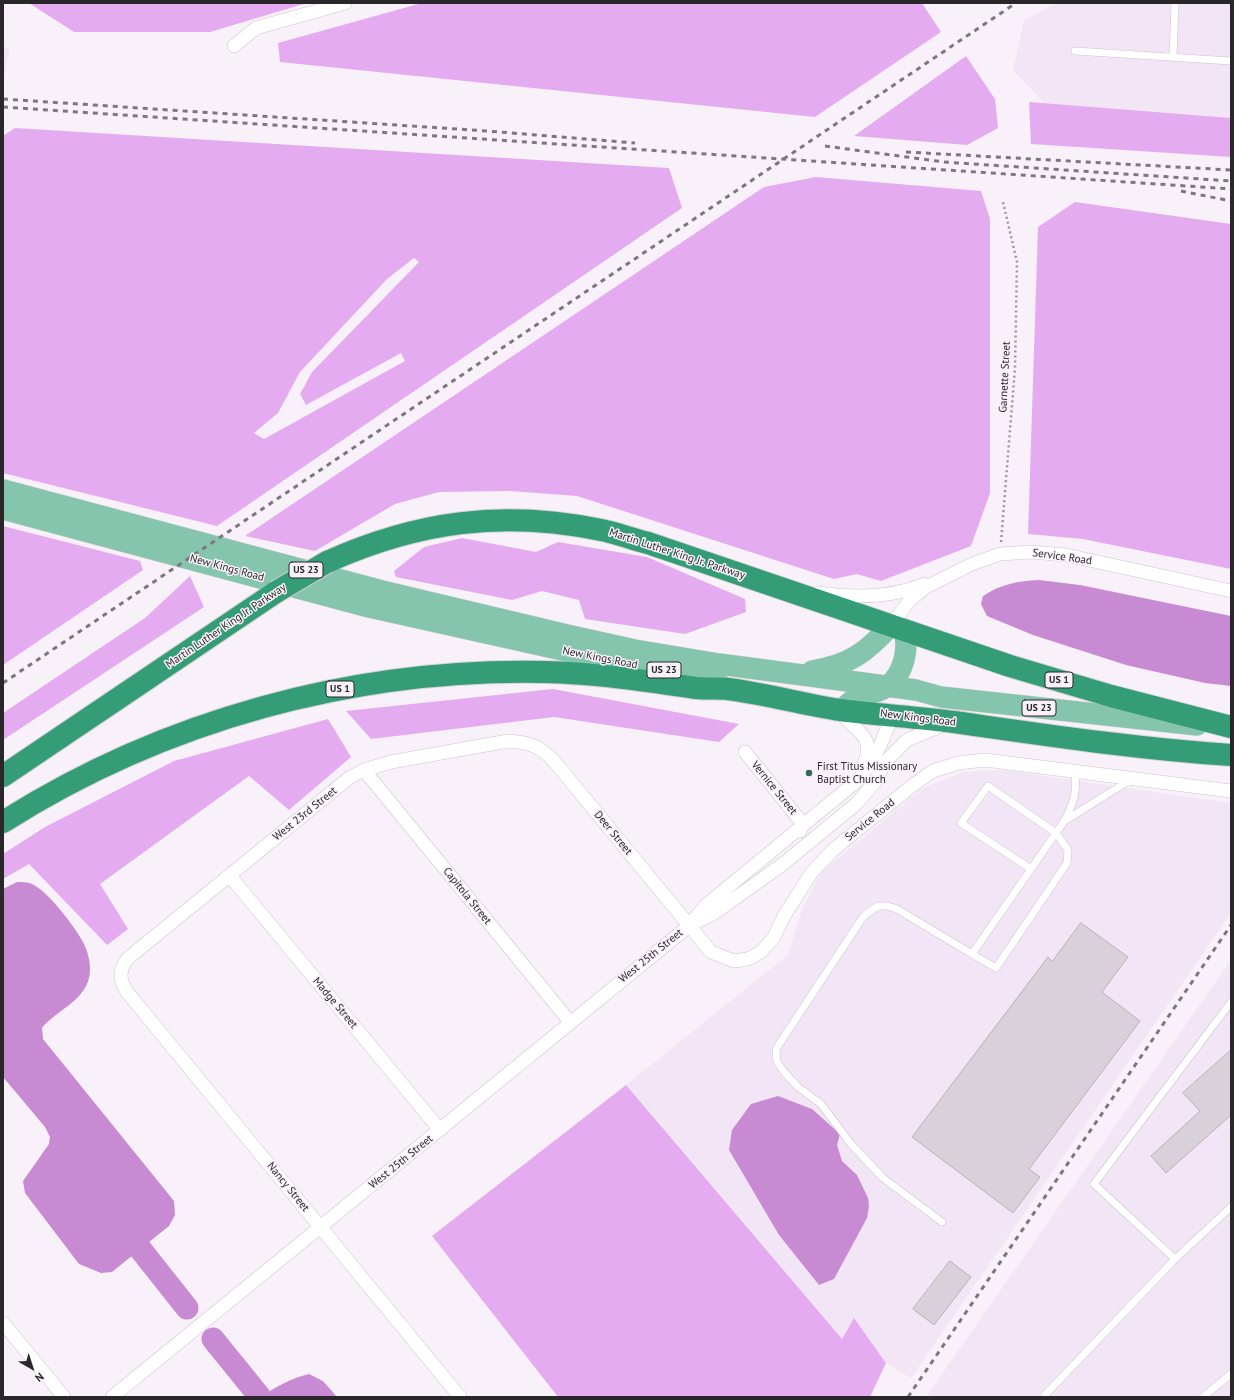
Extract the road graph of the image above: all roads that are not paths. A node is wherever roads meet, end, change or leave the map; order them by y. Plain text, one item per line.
1 (345, 3) edge
2 (1175, 3) edge
3 (234, 46) dead end
4 (1074, 51) dead end
5 (1173, 57) junction
6 (1231, 61) edge
7 (3, 490) edge
8 (3, 509) edge
9 (124, 531) junction
10 (946, 575) junction
11 (777, 586) junction
12 (1231, 591) edge
13 (489, 626) junction
14 (897, 627) junction
15 (798, 674) junction
16 (888, 686) junction
17 (728, 690) junction
18 (941, 698) junction
19 (841, 710) junction
20 (893, 714) junction
21 (953, 722) junction
22 (1231, 727) edge
23 (534, 745) joint
24 (745, 752) dead end
25 (1231, 755) edge
26 (364, 770) junction
27 (1075, 770) junction
28 (3, 776) edge
29 (1140, 779) junction
30 (858, 780) junction
31 (1231, 791) edge
32 (1065, 820) junction
33 (3, 822) edge
34 (803, 824) junction
35 (1056, 833) junction
36 (782, 864) junction
37 (1031, 870) junction
38 (230, 876) junction
39 (689, 926) junction
40 (972, 954) junction
41 (120, 975) joint
42 (1231, 1002) edge
43 (570, 1022) junction
44 (440, 1130) junction
45 (1231, 1207) edge
46 (942, 1222) dead end
47 (320, 1227) junction
48 (1175, 1259) junction
49 (3, 1323) edge
50 (1231, 1374) edge
51 (64, 1397) edge
52 (112, 1397) edge
53 (460, 1397) edge
54 (1046, 1397) edge
55 (1203, 1397) edge

1 - 3 street
2 - 5 lane
4 - 5 lane
5 - 6 lane
7 - 9 main road, New Kings Road / US 23
8 - 9 main road, New Kings Road / US 23
9 - 13 main road, New Kings Road / US 23
10 - 11 street
10 - 12 street, Service Road
10 - 14 street, Service Road
11 - 14 highway, Martin Luther King Jr. Parkway / US 1
11 - 28 highway, Martin Luther King Jr. Parkway / US 1, bridge
13 - 15 main road, New Kings Road / US 23
13 - 17 main road, New Kings Road / US 23
14 - 15 main road
14 - 16 main road
14 - 22 highway, Martin Luther King Jr. Parkway / US 1
15 - 16 main road, New Kings Road / US 23
16 - 18 main road, New Kings Road / US 23
16 - 19 main road
17 - 19 highway, New Kings Road / US 1
17 - 33 highway, US 1
18 - 20 main road
18 - 22 main road, New Kings Road / US 23
19 - 20 highway, New Kings Road / US 1
19 - 30 street
20 - 21 highway, New Kings Road / US 1
20 - 30 street, West 25th Street
21 - 25 highway, New Kings Road / US 1
21 - 36 street, West 25th Street
23 - 26 street, West 23rd Street
23 - 39 street, Deer Street
24 - 34 street, Vernice Street
26 - 38 street, West 23rd Street
26 - 43 street, Capitola Street
27 - 29 street, Service Road
27 - 32 lane
27 - 39 street, Service Road
29 - 31 street, Service Road
29 - 32 lane
30 - 34 street, West 25th Street
32 - 35 lane
34 - 36 street
34 - 39 street, West 25th Street
35 - 37 lane
35 - 37 lane
35 - 40 lane
36 - 39 street, West 25th Street
37 - 40 lane
38 - 41 street, West 23rd Street
38 - 44 street, Madge Street
39 - 43 street, West 25th Street
40 - 46 lane
41 - 47 street, Nancy Street
42 - 48 lane
43 - 44 street, West 25th Street
44 - 47 street, West 25th Street
45 - 48 lane
47 - 52 street, West 25th Street
47 - 53 street, Nancy Street
48 - 54 lane
49 - 51 street
50 - 55 lane

